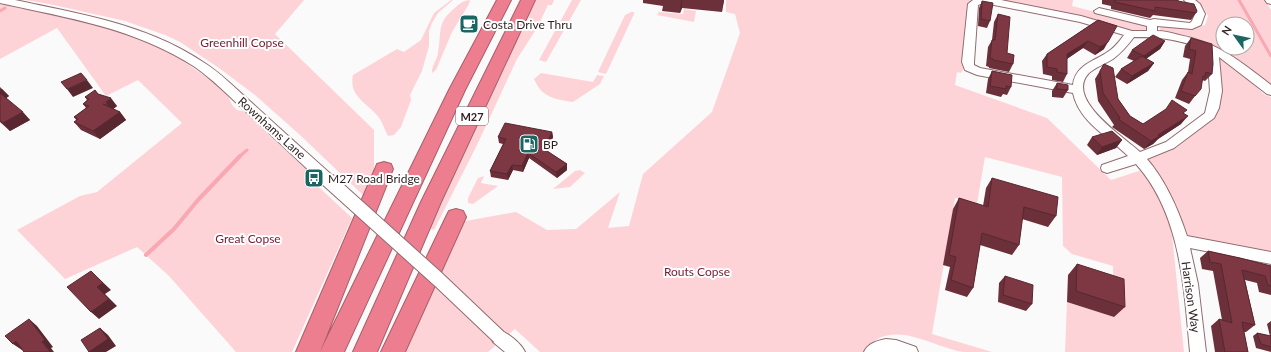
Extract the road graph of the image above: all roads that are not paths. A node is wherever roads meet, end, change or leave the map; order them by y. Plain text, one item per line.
1 (0, 0) edge
2 (504, 0) edge
3 (528, 0) edge
4 (981, 0) edge
5 (986, 0) edge
6 (1189, 0) edge
7 (1099, 11) dead end
8 (1152, 29) junction
9 (1131, 34) junction
10 (1212, 48) junction
11 (1078, 90) junction
12 (1271, 91) edge
13 (1138, 158) junction
14 (1107, 168) dead end
15 (384, 169) dead end
16 (456, 217) dead end
17 (1183, 241) junction
18 (1271, 258) edge
19 (308, 352) edge
20 (332, 352) edge
21 (365, 352) edge
22 (393, 352) edge
23 (517, 352) edge
24 (872, 352) edge
25 (910, 352) edge
26 (1198, 352) edge

1 - 23 street, Rownhams Lane, bridge
2 - 20 highway, M27
3 - 21 highway, M27
4 - 11 street
5 - 9 street
6 - 8 street
7 - 8 street
8 - 9 street
8 - 10 street
9 - 11 street
10 - 12 street
10 - 13 street
11 - 13 street, Harrison Way
13 - 14 street
13 - 17 street, Harrison Way
15 - 19 highway
16 - 22 highway
17 - 18 street, Harrison Way
17 - 26 street, Harrison Way
24 - 25 street

